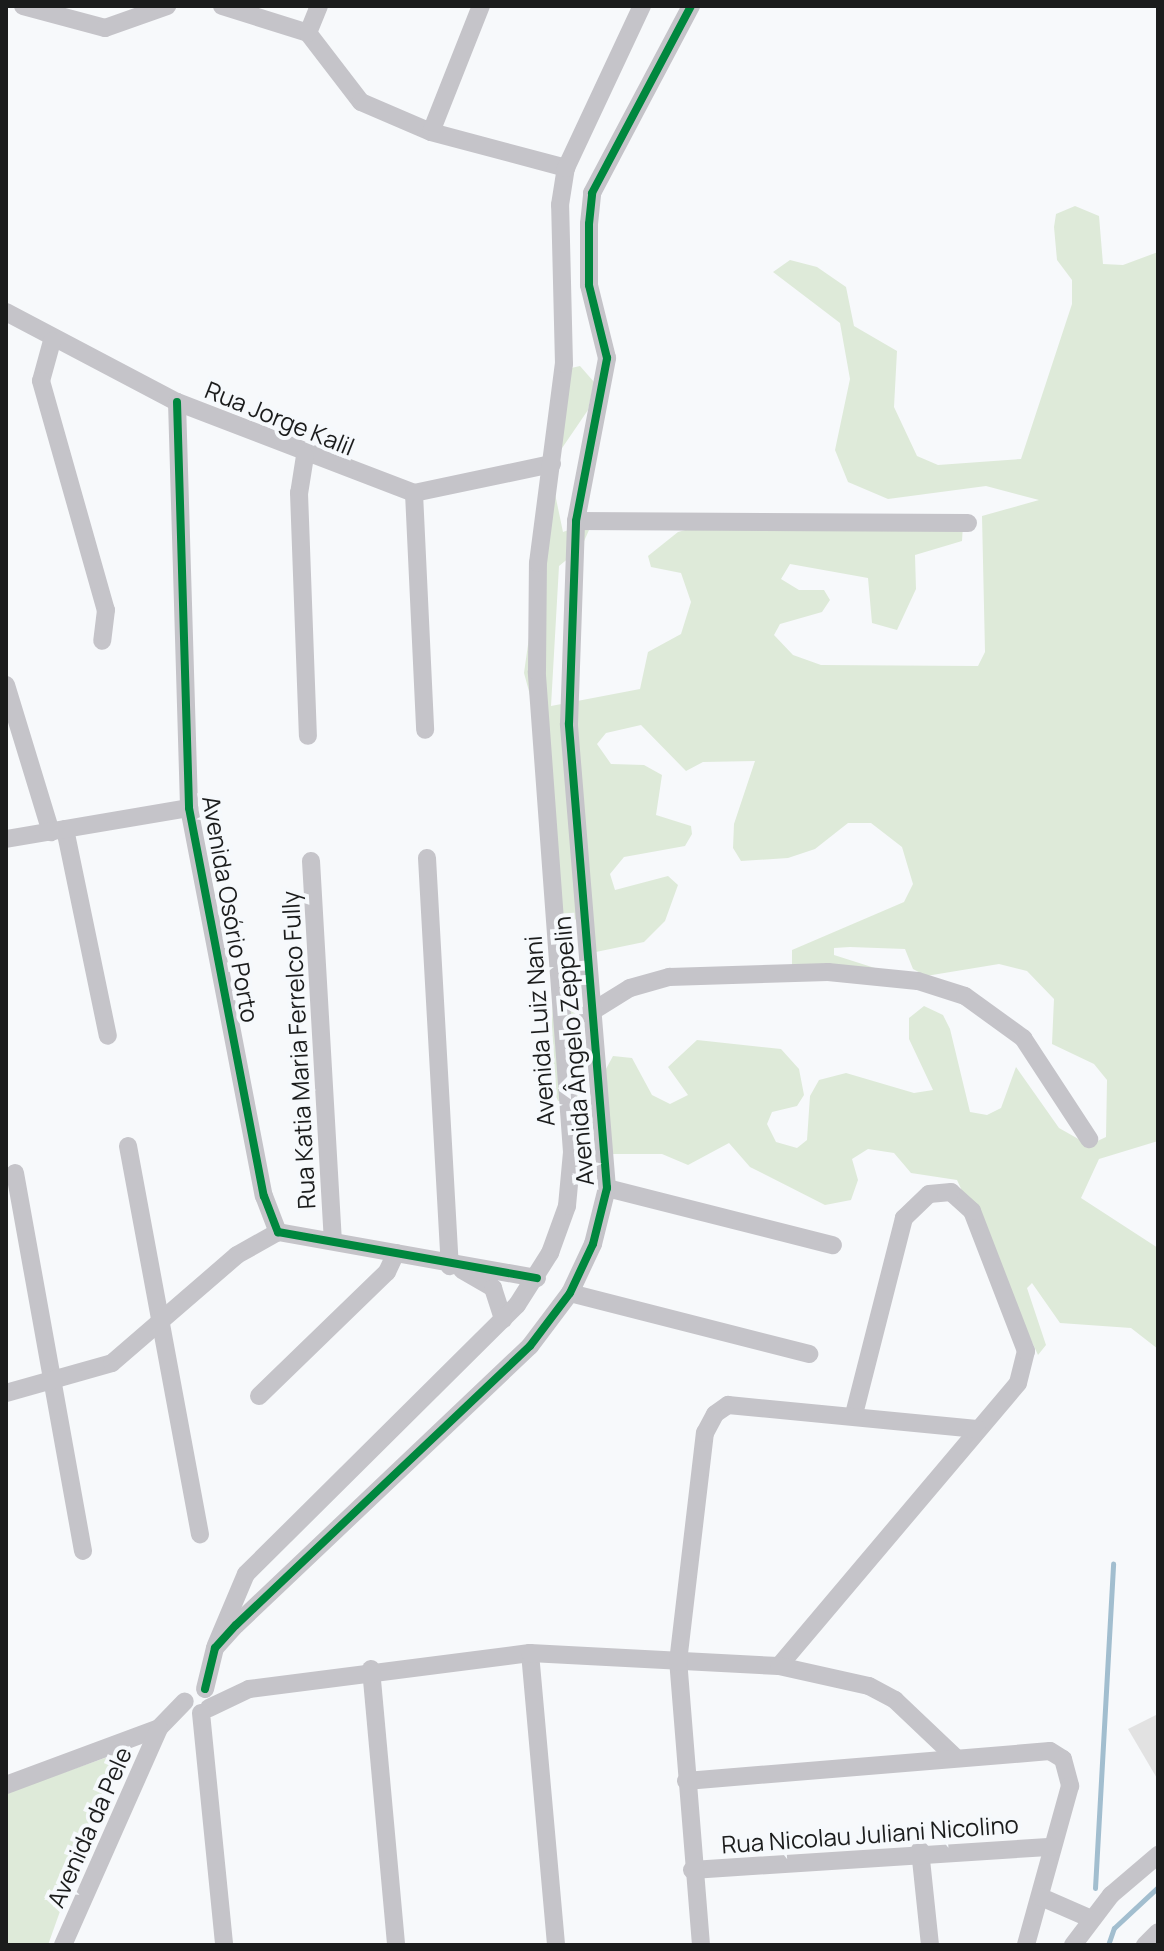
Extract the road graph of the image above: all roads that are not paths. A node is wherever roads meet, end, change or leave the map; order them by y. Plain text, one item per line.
1 (23, 6) edge
2 (167, 6) edge
3 (222, 6) edge
4 (319, 6) edge
5 (481, 6) edge
6 (691, 6) edge
7 (639, 12) edge
8 (308, 33) junction
9 (431, 132) junction
10 (566, 168) junction
11 (560, 281) junction
12 (589, 285) junction
13 (6, 312) edge
14 (52, 341) junction
15 (177, 402) junction
16 (305, 456) junction
17 (552, 464) junction
18 (414, 493) junction
19 (576, 521) junction
20 (968, 523) dead end
21 (102, 641) dead end
22 (6, 685) edge
23 (425, 730) dead end
24 (308, 736) dead end
25 (189, 808) junction
26 (58, 830) junction
27 (6, 839) edge
28 (427, 858) dead end
29 (311, 861) dead end
30 (588, 1014) junction
31 (108, 1036) dead end
32 (1089, 1139) dead end
33 (128, 1146) dead end
34 (15, 1173) dead end
35 (607, 1188) junction
36 (278, 1232) junction
37 (333, 1237) junction
38 (833, 1245) dead end
39 (396, 1253) junction
40 (455, 1268) junction
41 (537, 1278) junction
42 (570, 1293) junction
43 (503, 1319) junction
44 (161, 1322) junction
45 (809, 1354) dead end
46 (53, 1383) junction
47 (6, 1393) edge
48 (259, 1396) dead end
49 (854, 1414) junction
50 (977, 1429) junction
51 (200, 1534) dead end
52 (83, 1551) dead end
53 (530, 1653) junction
54 (212, 1656) junction
55 (678, 1662) junction
56 (779, 1666) junction
57 (371, 1669) junction
58 (200, 1700) junction
59 (163, 1725) junction
60 (954, 1756) junction
61 (686, 1781) junction
62 (6, 1785) edge
63 (1052, 1847) junction
64 (920, 1850) junction
65 (1158, 1855) edge
66 (692, 1870) junction
67 (1041, 1897) junction
68 (1091, 1919) junction
69 (1158, 1932) edge
70 (64, 1944) edge
71 (224, 1945) edge
72 (396, 1945) edge
73 (556, 1945) edge
74 (701, 1945) edge
75 (930, 1945) edge
76 (1026, 1945) edge
77 (1073, 1945) edge
78 (1145, 1945) edge

1 - 2 street
3 - 8 street
4 - 8 street
5 - 9 street
6 - 12 street, Avenida Ângelo Zeppelin
7 - 10 street
8 - 9 street
9 - 10 street
10 - 11 street
11 - 12 street
11 - 17 street, Avenida Luiz Nani
12 - 19 street, Avenida Ângelo Zeppelin
13 - 14 street, Rua Jorge Kalil
14 - 15 street, Rua Jorge Kalil
14 - 21 street
15 - 16 street, Rua Jorge Kalil
15 - 25 street, Avenida Osório Porto
16 - 18 street, Rua Jorge Kalil
16 - 24 street
17 - 18 street
17 - 41 street, Avenida Luiz Nani
18 - 23 street
19 - 20 street
19 - 30 street, Avenida Ângelo Zeppelin
22 - 26 street
25 - 26 street
25 - 36 street, Avenida Osório Porto
26 - 27 street
26 - 31 street
28 - 40 street
29 - 37 street, Rua Katia Maria Ferrelco Fully
30 - 32 street
30 - 35 street, Avenida Ângelo Zeppelin
33 - 44 street
34 - 46 street
35 - 38 street
35 - 42 street, Avenida Ângelo Zeppelin
36 - 37 street
36 - 44 street
37 - 39 street
39 - 40 street
39 - 48 street
40 - 41 street
40 - 43 street
41 - 43 street, Avenida Luiz Nani
42 - 45 street
42 - 54 street, Avenida Ângelo Zeppelin
43 - 54 street, Avenida Luiz Nani
44 - 46 street
44 - 51 street
46 - 47 street
46 - 52 street
49 - 50 street
49 - 50 street
49 - 55 street
50 - 56 street
53 - 55 street
53 - 57 street
53 - 73 street
54 - 58 street
55 - 56 street
55 - 61 street
56 - 60 street
57 - 58 street
57 - 72 street
58 - 59 street
58 - 71 street
59 - 62 street
59 - 70 street, Avenida da Pele
60 - 61 street
60 - 63 street
61 - 66 street
63 - 64 street, Rua Nicolau Juliani Nicolino
63 - 67 street
64 - 66 street, Rua Nicolau Juliani Nicolino
64 - 75 street
65 - 68 street
66 - 74 street
67 - 68 street
67 - 76 street
68 - 77 street
69 - 78 street

